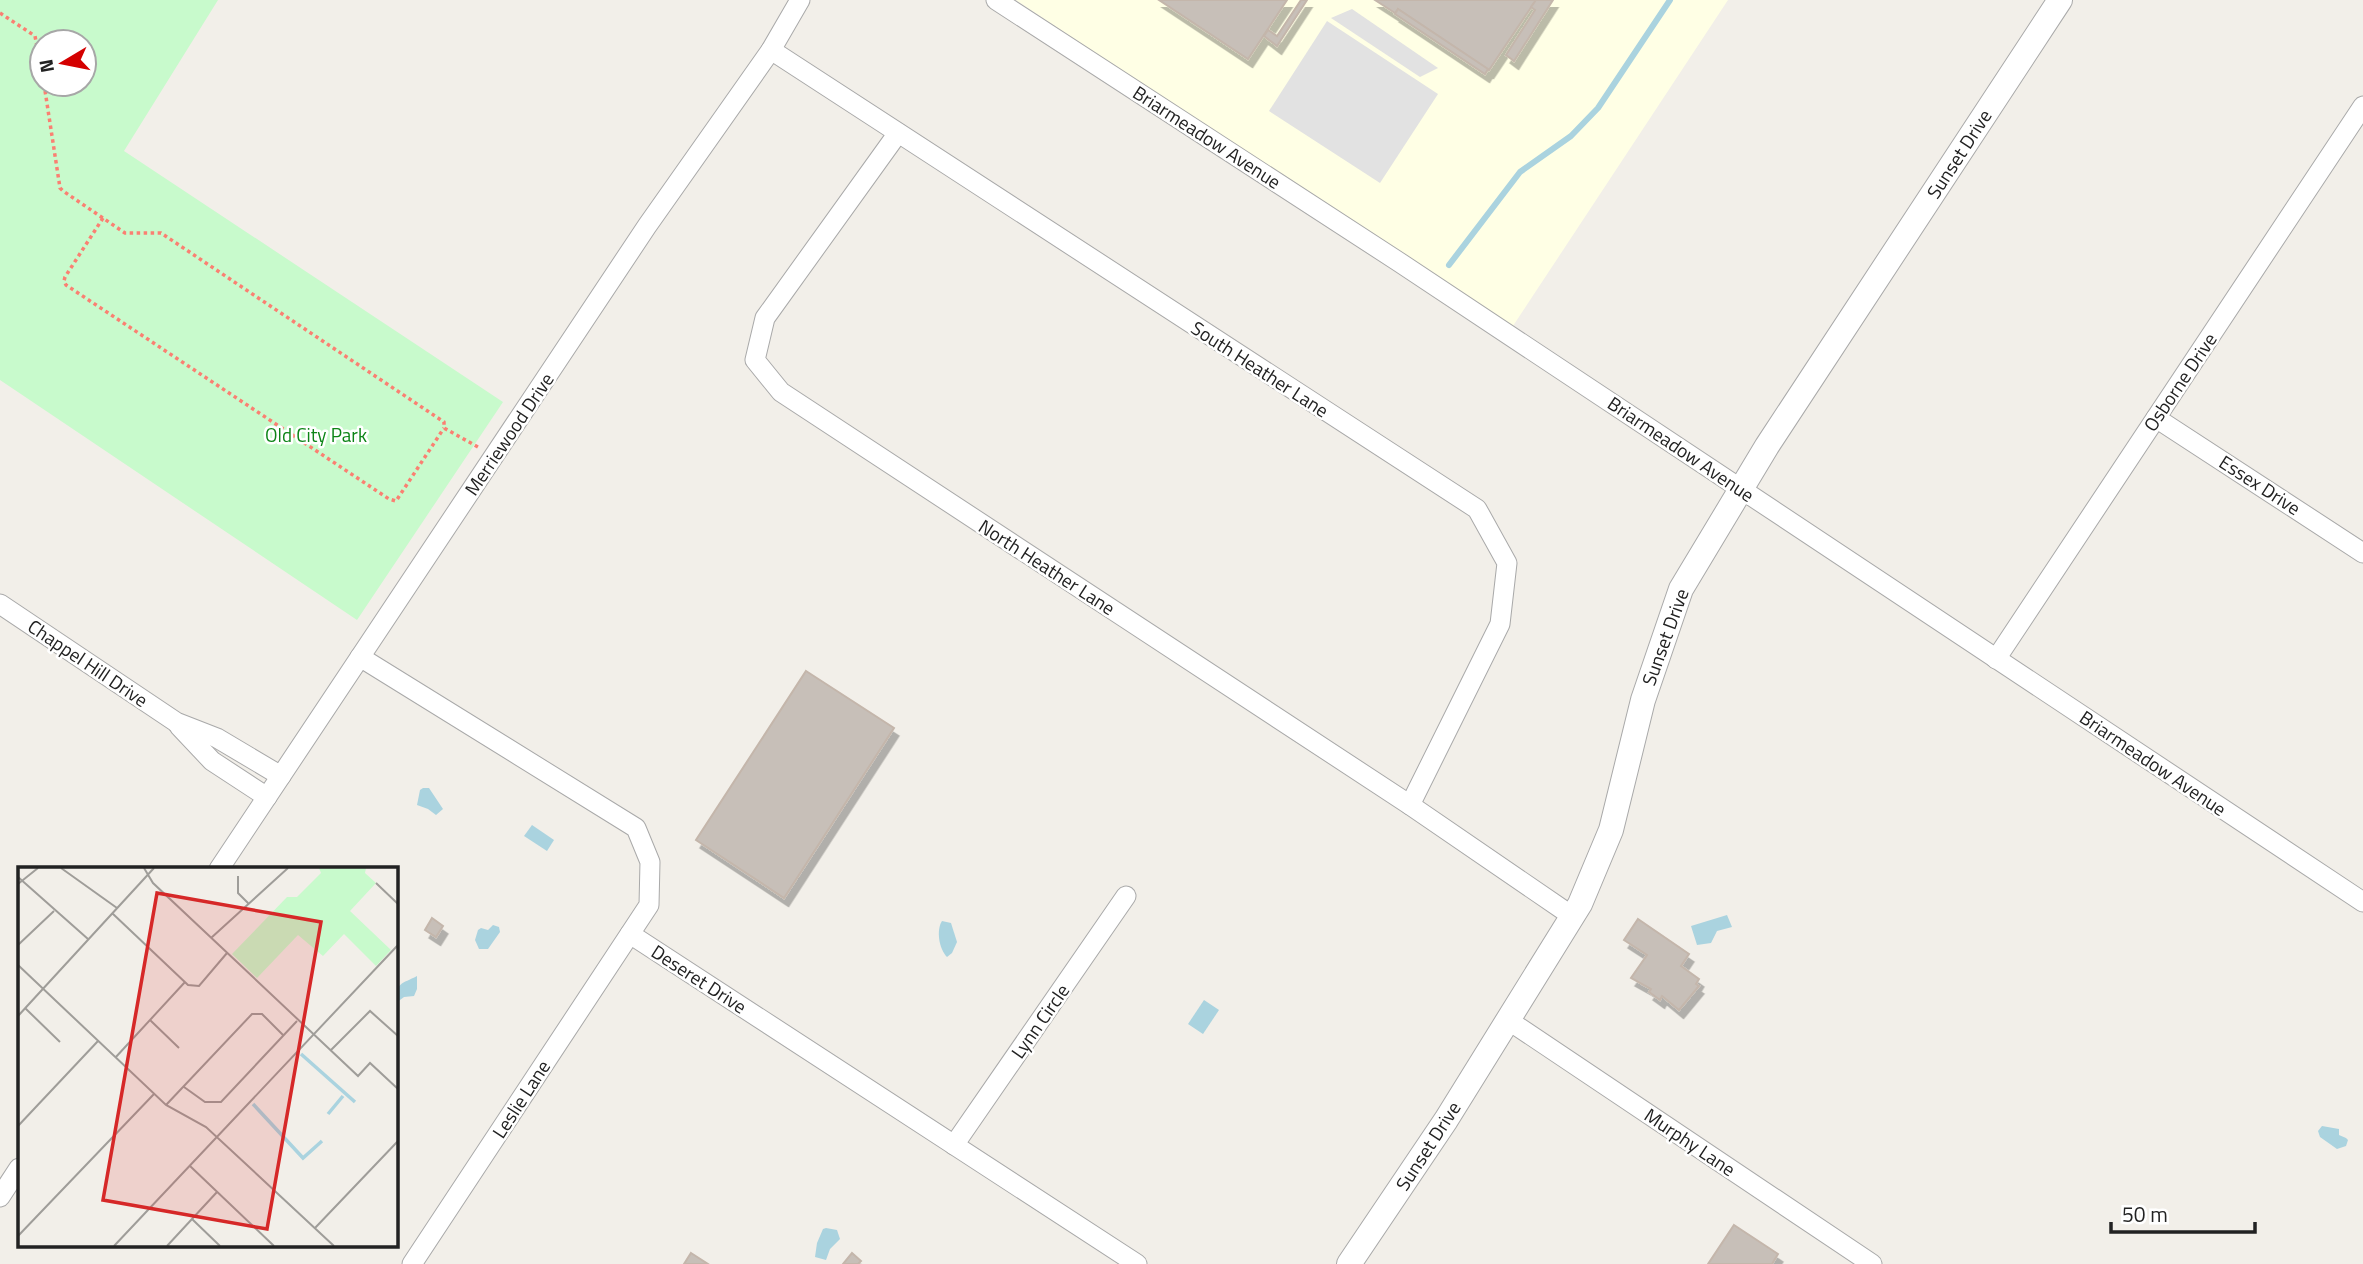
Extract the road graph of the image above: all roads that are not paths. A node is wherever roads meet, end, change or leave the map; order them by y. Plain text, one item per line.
1 (800, 0) edge
2 (996, 0) edge
3 (2060, 0) edge
4 (771, 50) junction
5 (2363, 106) edge
6 (898, 133) junction
7 (2156, 418) junction
8 (1741, 489) junction
9 (2363, 553) edge
10 (0, 604) edge
11 (359, 657) junction
12 (1996, 659) junction
13 (176, 722) junction
14 (281, 776) junction
15 (267, 796) junction
16 (1410, 806) junction
17 (220, 867) edge
18 (1126, 896) dead end
19 (2363, 902) edge
20 (1572, 916) junction
21 (630, 934) junction
22 (1508, 1020) junction
23 (954, 1145) junction
24 (18, 1170) edge
25 (0, 1197) edge
26 (412, 1264) edge
27 (1137, 1264) edge
28 (1349, 1264) edge
29 (1872, 1264) edge

1 - 4 street, Merriewood Drive
2 - 8 street, Briarmeadow Avenue
3 - 8 street, Sunset Drive
4 - 6 street, South Heather Lane
4 - 11 street, Merriewood Drive
5 - 7 street, Osborne Drive
6 - 16 street, South Heather Lane
6 - 16 street, North Heather Lane
7 - 9 street, Essex Drive
7 - 12 street, Osborne Drive
8 - 12 street, Briarmeadow Avenue
8 - 20 street, Sunset Drive
10 - 13 street, Chappel Hill Drive
11 - 14 street, Merriewood Drive
11 - 21 street, Deseret Drive
12 - 19 street, Briarmeadow Avenue
13 - 14 street, Chappel Hill Drive
13 - 15 street, Chappel Hill Drive
14 - 15 street, Merriewood Drive
15 - 17 street, Merriewood Drive
16 - 20 street, North Heather Lane
18 - 23 street, Lynn Circle
20 - 22 street, Sunset Drive
21 - 23 street, Deseret Drive
21 - 26 street, Leslie Lane
22 - 28 street, Sunset Drive
22 - 29 street, Murphy Lane
23 - 27 street, Deseret Drive
24 - 25 street

